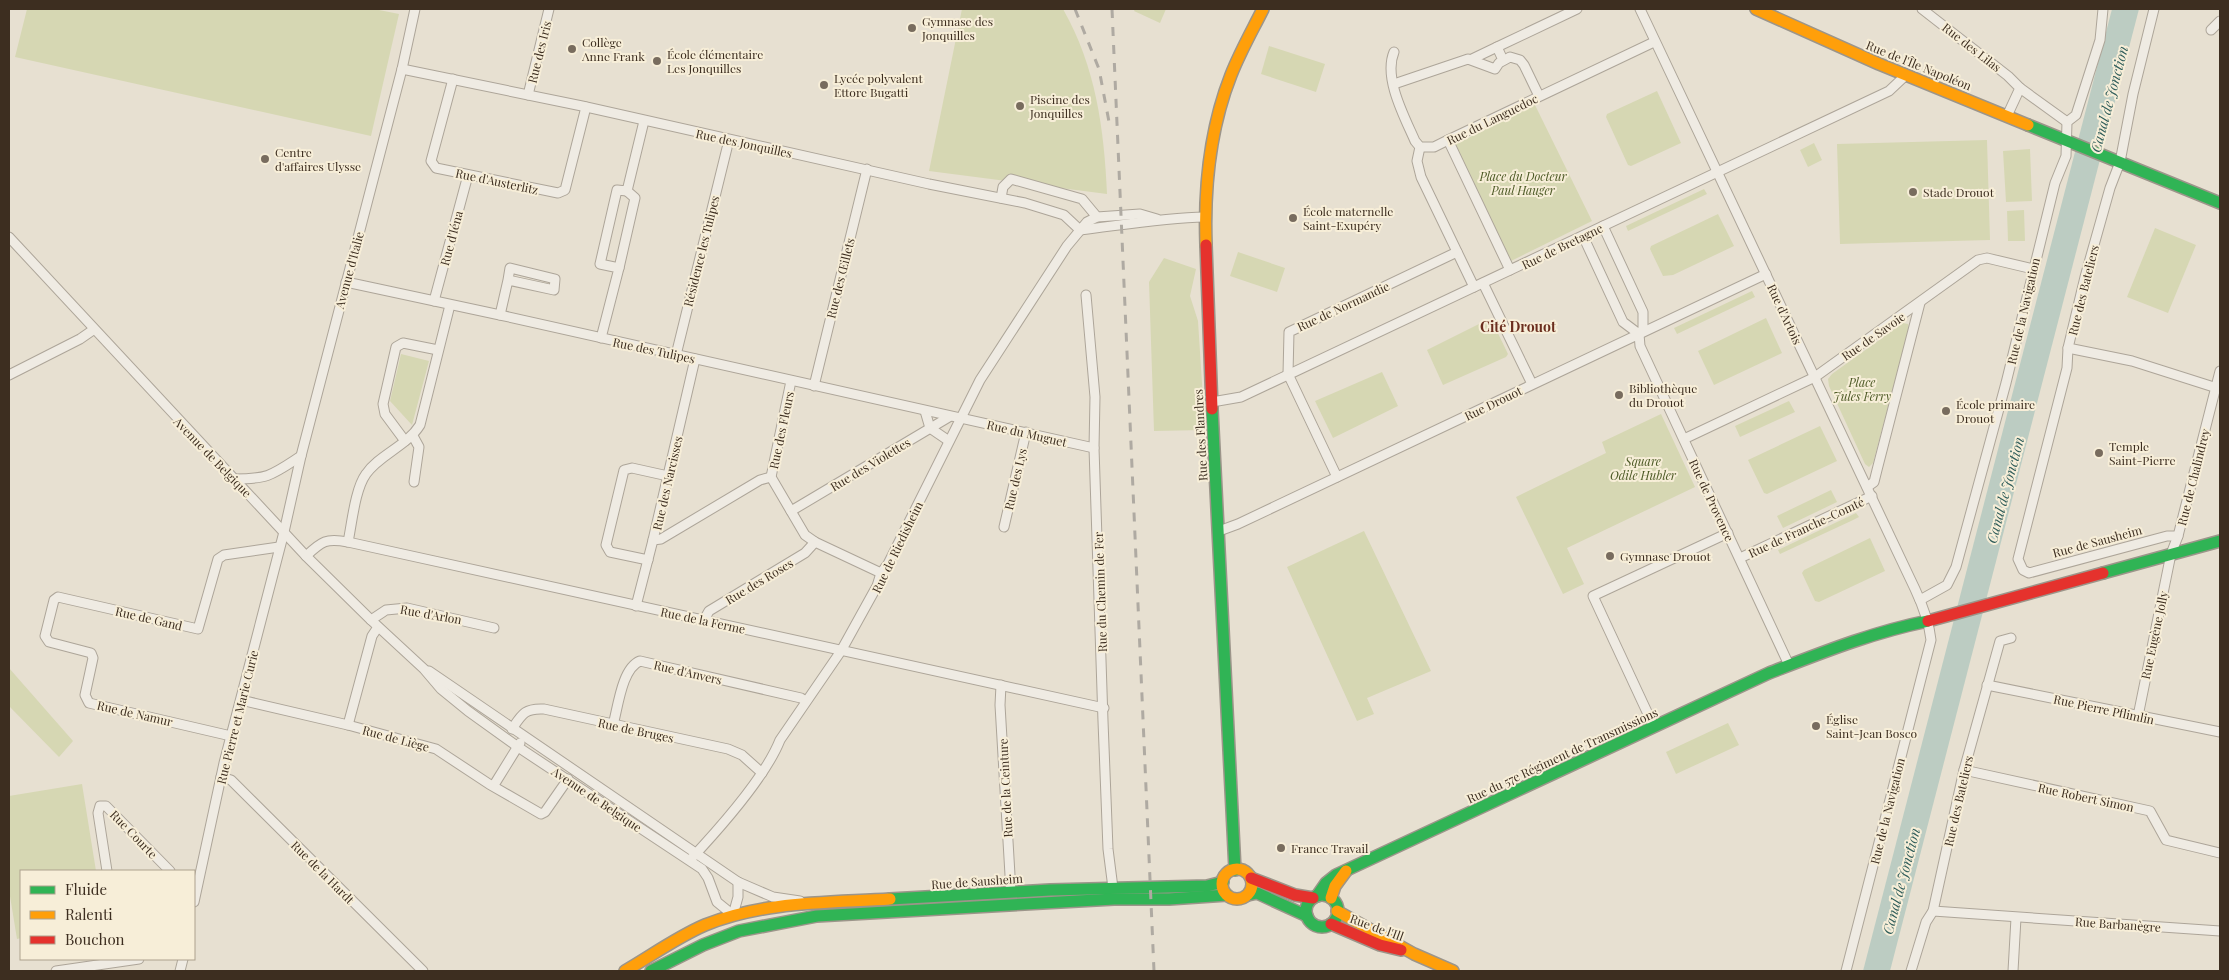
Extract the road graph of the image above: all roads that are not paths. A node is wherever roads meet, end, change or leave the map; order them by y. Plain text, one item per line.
1 (415, 9) edge
2 (549, 9) edge
3 (1263, 9) edge
4 (1578, 9) edge
5 (1640, 9) edge
6 (1756, 9) edge
7 (1922, 9) edge
8 (2103, 9) edge
9 (2154, 9) edge
10 (2220, 21) edge
11 (2211, 30) dead end
12 (1654, 42) junction
13 (1497, 47) junction
14 (1394, 52) dead end
15 (1472, 59) junction
16 (1503, 60) junction
17 (402, 69) junction
18 (1906, 75) junction
19 (453, 79) junction
20 (1394, 84) junction
21 (2020, 88) junction
22 (528, 95) junction
23 (1539, 96) junction
24 (586, 107) junction
25 (2007, 116) junction
26 (644, 121) junction
27 (2067, 122) junction
28 (1448, 140) junction
29 (2069, 141) junction
30 (1420, 147) junction
31 (727, 148) dead end
32 (2116, 160) junction
33 (867, 170) junction
34 (1718, 172) junction
35 (468, 175) junction
36 (627, 191) junction
37 (1001, 198) junction
38 (2220, 203) edge
39 (1097, 217) junction
40 (1205, 217) junction
41 (1157, 219) junction
42 (1603, 226) junction
43 (1080, 230) junction
44 (1583, 236) junction
45 (9, 237) edge
46 (1457, 252) junction
47 (619, 268) junction
48 (2033, 269) junction
49 (1510, 270) junction
50 (1766, 274) junction
51 (508, 280) junction
52 (346, 282) junction
53 (1483, 283) junction
54 (1474, 287) junction
55 (1086, 295) dead end
56 (434, 301) junction
57 (1920, 303) junction
58 (450, 304) junction
59 (500, 314) junction
60 (93, 330) junction
61 (1639, 334) junction
62 (601, 338) junction
63 (2068, 348) junction
64 (438, 350) junction
65 (676, 354) junction
66 (696, 359) junction
67 (2220, 371) edge
68 (1288, 374) junction
69 (9, 375) edge
70 (1815, 377) junction
71 (792, 381) junction
72 (1532, 384) junction
73 (814, 386) junction
74 (2218, 388) edge
75 (1212, 402) junction
76 (925, 411) junction
77 (949, 417) junction
78 (961, 418) junction
79 (930, 428) junction
80 (1026, 432) junction
81 (409, 439) junction
82 (1684, 439) junction
83 (949, 441) junction
84 (1094, 448) junction
85 (301, 456) junction
86 (668, 476) junction
87 (1337, 477) junction
88 (770, 478) junction
89 (234, 479) junction
90 (414, 482) dead end
91 (1867, 486) junction
92 (1872, 496) junction
93 (791, 511) junction
94 (1004, 527) dead end
95 (1219, 530) junction
96 (284, 532) junction
97 (1728, 533) junction
98 (2178, 536) junction
99 (654, 540) junction
100 (2220, 541) edge
101 (348, 542) junction
102 (815, 542) junction
103 (279, 547) junction
104 (2171, 554) junction
105 (306, 556) junction
106 (1740, 558) junction
107 (648, 560) junction
108 (2023, 570) joint
109 (881, 573) junction
110 (1920, 600) junction
111 (636, 606) junction
112 (1927, 617) junction
113 (704, 620) junction
114 (374, 624) junction
115 (494, 628) dead end
116 (2011, 638) dead end
117 (841, 651) junction
118 (91, 653) joint
119 (1789, 665) junction
120 (424, 669) junction
121 (1001, 685) junction
122 (1987, 685) junction
123 (241, 700) junction
124 (806, 701) junction
125 (1104, 708) junction
126 (2138, 716) junction
127 (348, 725) junction
128 (613, 725) junction
129 (1654, 727) junction
130 (512, 729) junction
131 (2220, 732) edge
132 (232, 736) junction
133 (524, 737) junction
134 (518, 747) junction
135 (1964, 770) junction
136 (762, 773) junction
137 (221, 777) junction
138 (568, 779) junction
139 (494, 785) junction
140 (697, 853) junction
141 (2220, 853) edge
142 (690, 860) junction
143 (107, 870) edge
144 (169, 870) edge
145 (1235, 870) junction
146 (1346, 871) junction
147 (1251, 878) junction
148 (738, 882) junction
149 (1223, 882) junction
150 (195, 889) edge
151 (1011, 892) junction
152 (1114, 893) junction
153 (1227, 895) junction
154 (1248, 895) junction
155 (1315, 897) junction
156 (1331, 898) junction
157 (813, 903) junction
158 (1012, 904) junction
159 (1338, 911) junction
160 (1932, 911) junction
161 (734, 915) junction
162 (1306, 916) junction
163 (2016, 918) junction
164 (1331, 924) junction
165 (740, 931) junction
166 (2220, 931) edge
167 (1414, 954) junction
168 (120, 960) edge
169 (56, 971) edge
170 (423, 971) edge
171 (625, 971) edge
172 (651, 971) edge
173 (1453, 971) edge
174 (1846, 971) edge
175 (1911, 971) edge
176 (2013, 971) edge

1 - 17 street, Avenue d'Italie
2 - 22 street, Rue des Iris
3 - 40 main road, Rue des Flandres
4 - 13 street
5 - 12 street, Rue d'Artois
6 - 18 main road, Rue de l'Île Napoléon
7 - 21 street, Rue des Lilas
8 - 27 street
9 - 32 street, Rue des Bateliers
10 - 11 street
12 - 23 street, Rue du Languedoc
12 - 34 street, Rue d'Artois
13 - 15 street
13 - 16 street
14 - 20 street
15 - 16 street
15 - 20 street
16 - 23 street
17 - 19 street, Rue des Jonquilles
17 - 52 street, Avenue d'Italie
18 - 25 main road, Rue de l'Île Napoléon
18 - 34 street, Rue de Bretagne
19 - 22 street, Rue des Jonquilles
19 - 35 street, Rue d'Austerlitz
20 - 30 street
21 - 25 street
21 - 27 street, Rue des Lilas
22 - 24 street, Rue des Jonquilles
23 - 28 street, Rue du Languedoc
24 - 26 street, Rue des Jonquilles
24 - 35 street, Rue d'Austerlitz
25 - 29 main road, Rue de l'Île Napoléon
26 - 33 street, Rue des Jonquilles
26 - 36 street
27 - 29 street, Rue de la Navigation
28 - 30 street, Rue du Languedoc
28 - 49 street
29 - 32 main road, Rue de l'Île Napoléon
29 - 48 street, Rue de la Navigation
30 - 46 street
31 - 65 street, Résidence les Tulipes
32 - 38 main road
32 - 63 street, Rue des Bateliers
33 - 37 street, Rue des Jonquilles
33 - 73 street, Rue des Œillets
34 - 42 street, Rue de Bretagne
34 - 50 street, Rue d'Artois
35 - 56 street, Rue d'Iéna
36 - 47 street
36 - 47 street
37 - 39 street
37 - 43 street, Rue des Jonquilles
39 - 41 street
39 - 43 street, Rue de Riedisheim
40 - 41 street
40 - 75 main road, Rue des Flandres
41 - 43 street
42 - 44 street, Rue de Bretagne
42 - 61 street, Rue de Provence
43 - 78 street, Rue de Riedisheim
44 - 49 street, Rue de Bretagne
44 - 61 street
45 - 60 street, Avenue de Belgique
46 - 54 street
46 - 68 street, Rue de Normandie
47 - 62 street
48 - 57 street, Rue de Savoie
48 - 110 street, Rue de la Navigation
49 - 53 street, Rue de Bretagne
50 - 61 street, Rue Drouot
50 - 70 street, Rue d'Artois
51 - 51 street
51 - 59 street
52 - 56 street, Rue des Tulipes
52 - 85 street, Avenue d'Italie
53 - 54 street, Rue de Bretagne
53 - 72 street
54 - 68 street, Rue de Bretagne
55 - 84 street, Rue du Chemin de Fer
56 - 58 street, Rue des Tulipes
57 - 70 street, Rue de Savoie
57 - 91 street
58 - 59 street, Rue des Tulipes
58 - 64 street
59 - 62 street, Rue des Tulipes
60 - 69 street
60 - 89 street, Avenue de Belgique
61 - 72 street, Rue Drouot
61 - 82 street, Rue de Provence
62 - 65 street, Rue des Tulipes
63 - 74 street
63 - 108 street, Rue des Bateliers
64 - 81 street
64 - 81 street
65 - 66 street, Rue des Tulipes
66 - 71 street, Rue des Tulipes
66 - 86 street, Rue des Narcisses
67 - 74 street, Rue de Chalindrey
68 - 75 street, Rue de Bretagne
68 - 87 street, Rue de Normandie
70 - 82 street, Rue de Savoie
70 - 91 street, Rue d'Artois
71 - 73 street, Rue des Tulipes
71 - 88 street, Rue des Fleurs
72 - 87 street, Rue Drouot
73 - 76 street, Rue des Tulipes
74 - 98 street, Rue de Chalindrey
75 - 95 main road, Rue des Flandres
76 - 77 street, Rue des Tulipes
76 - 79 street
77 - 78 street, Rue des Tulipes
77 - 79 street, Rue des Violettes
78 - 80 street, Rue du Muguet
78 - 83 street, Rue de Riedisheim
79 - 83 street
79 - 93 street, Rue des Violettes
80 - 84 street, Rue du Muguet
80 - 94 street, Rue des Lys
81 - 90 street
81 - 101 street
82 - 97 street, Rue de Provence
83 - 109 street, Rue de Riedisheim
84 - 125 street, Rue du Chemin de Fer
85 - 89 street
85 - 96 street, Avenue d'Italie
86 - 99 street, Rue des Narcisses
86 - 107 street
87 - 95 street, Rue Drouot
88 - 93 street, Rue des Fleurs
88 - 99 street
89 - 96 street, Avenue de Belgique
91 - 92 street, Rue d'Artois
92 - 106 street, Rue de Franche-Comté
92 - 110 street, Rue d'Artois
93 - 102 street, Rue des Fleurs
95 - 145 main road, Rue des Flandres
96 - 103 street, Rue Pierre et Marie Curie
96 - 105 street, Avenue de Belgique
97 - 106 street, Rue de Provence
97 - 129 street
98 - 104 street, Rue de Chalindrey
98 - 108 street, Rue de Sausheim
99 - 107 street, Rue des Narcisses
100 - 104 main road
101 - 105 street, Rue de la Ferme
101 - 111 street, Rue de la Ferme
102 - 109 street, Rue des Fleurs
102 - 113 street, Rue des Roses
103 - 118 street, Rue de Gand
103 - 123 street, Rue Pierre et Marie Curie
104 - 112 main road
104 - 126 street, Rue Eugène Jolly
105 - 114 street, Avenue de Belgique
106 - 119 street, Rue de Provence
107 - 111 street, Rue des Narcisses
109 - 117 street, Rue de Riedisheim
110 - 112 street, Rue d'Artois
111 - 113 street, Rue de la Ferme
112 - 119 main road
112 - 174 street, Rue de la Navigation
113 - 117 street, Rue de la Ferme
114 - 115 street, Rue d'Arlon
114 - 120 street, Avenue de Belgique
114 - 127 street, Rue de Liège
116 - 122 street, Rue des Bateliers
117 - 121 street, Rue de la Ferme
117 - 124 street, Rue de Riedisheim
118 - 132 street, Rue de Namur
119 - 129 main road, Rue du 57e Régiment de Transmissions
120 - 130 street, Avenue de Belgique
120 - 134 street, Avenue de Belgique
121 - 125 street, Rue de la Ferme
121 - 151 street, Rue de la Ceinture
122 - 126 street, Rue Pierre Pflimlin
122 - 135 street, Rue des Bateliers
123 - 127 street, Rue de Liège
123 - 132 street, Rue Pierre et Marie Curie
124 - 128 street, Rue d'Anvers
124 - 136 street, Rue de Riedisheim
125 - 152 street, Rue du Chemin de Fer
126 - 131 street, Rue Pierre Pflimlin
127 - 139 street, Rue de Liège
128 - 130 street, Rue de Bruges
128 - 136 street, Rue de Bruges
129 - 146 main road, Rue du 57e Régiment de Transmissions
130 - 133 street, Avenue de Belgique
132 - 137 street, Rue Pierre et Marie Curie
133 - 134 street
133 - 140 street, Avenue de Belgique
134 - 138 street, Avenue de Belgique
134 - 139 street
135 - 141 street, Rue Robert Simon
135 - 160 street, Rue des Bateliers
136 - 140 street, Rue de Riedisheim
137 - 150 street, Rue Pierre et Marie Curie
137 - 170 street, Rue de la Hardt
138 - 139 street, Rue de Liège
138 - 142 street, Avenue de Belgique
140 - 142 street, Rue de Riedisheim
140 - 148 street, Avenue de Belgique
142 - 161 street, Avenue de Belgique
143 - 144 street, Rue Courte
145 - 147 main road
145 - 149 main road
146 - 155 main road, Rue du 57e Régiment de Transmissions
146 - 156 main road
147 - 154 main road
147 - 155 main road
148 - 157 street, Avenue de Belgique
148 - 161 street
149 - 152 main road, Rue de Sausheim
149 - 153 main road
151 - 152 main road, Rue de Sausheim
151 - 157 main road, Rue de Sausheim
151 - 158 main road
152 - 153 main road, Rue de Sausheim
152 - 158 main road, Rue de Sausheim
153 - 154 main road
154 - 162 main road
155 - 156 main road
155 - 162 main road
156 - 159 main road
157 - 161 main road, Rue de Sausheim
158 - 165 main road, Rue de Sausheim
159 - 164 main road
159 - 167 main road, Rue de l'Ill
160 - 163 street, Rue Barbanègre
160 - 175 street, Rue des Bateliers
161 - 165 street
161 - 171 main road, Rue de Sausheim
162 - 164 main road
163 - 166 street, Rue Barbanègre
163 - 176 street
164 - 167 main road, Rue de l'Ill
165 - 172 main road, Rue de Sausheim
167 - 173 main road, Rue de l'Ill
168 - 169 street

